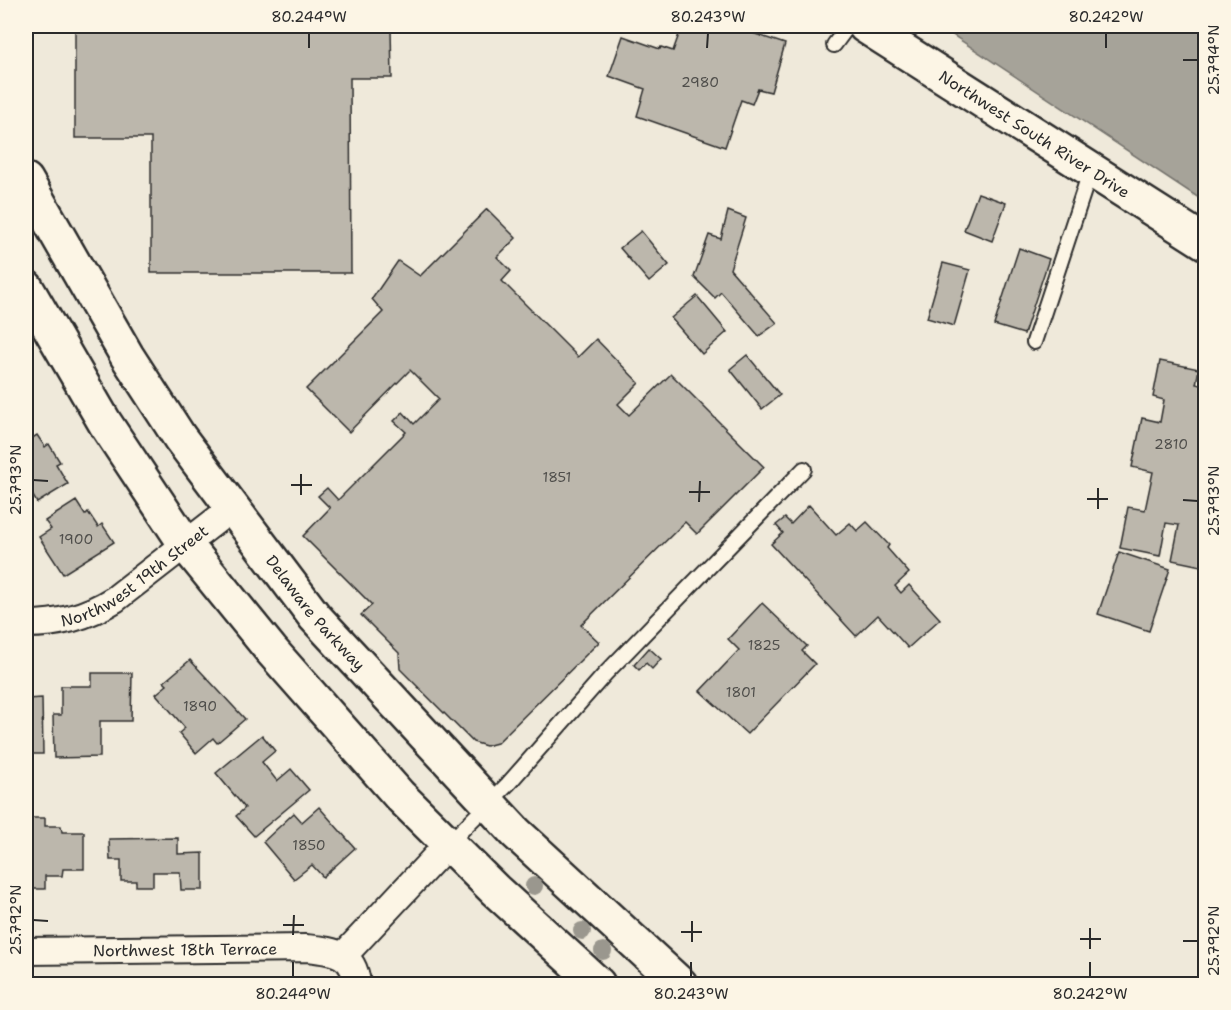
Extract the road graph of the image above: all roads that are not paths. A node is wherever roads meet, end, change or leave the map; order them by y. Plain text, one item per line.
1 (848, 26) edge
2 (865, 26) edge
3 (834, 45) dead end
4 (1090, 170) junction
5 (26, 180) edge
6 (35, 217) edge
7 (1206, 243) edge
8 (26, 287) edge
9 (1034, 342) dead end
10 (804, 469) dead end
11 (232, 507) junction
12 (186, 544) junction
13 (26, 624) edge
14 (489, 805) junction
15 (448, 844) junction
16 (26, 951) edge
17 (344, 955) junction
18 (357, 984) edge
19 (598, 984) edge
20 (680, 984) edge

1 - 3 lane
2 - 4 street, Northwest South River Drive
4 - 7 street, Northwest South River Drive
4 - 9 lane
5 - 6 street, Delaware Parkway
6 - 11 street, Delaware Parkway
8 - 12 street
10 - 14 lane
11 - 12 street, Northwest 19th Street
11 - 14 street, Delaware Parkway
12 - 13 street, Northwest 19th Street
12 - 15 street
14 - 15 lane
14 - 20 street, Delaware Parkway
15 - 17 street
15 - 19 street
16 - 17 street, Northwest 18th Terrace
17 - 18 street

